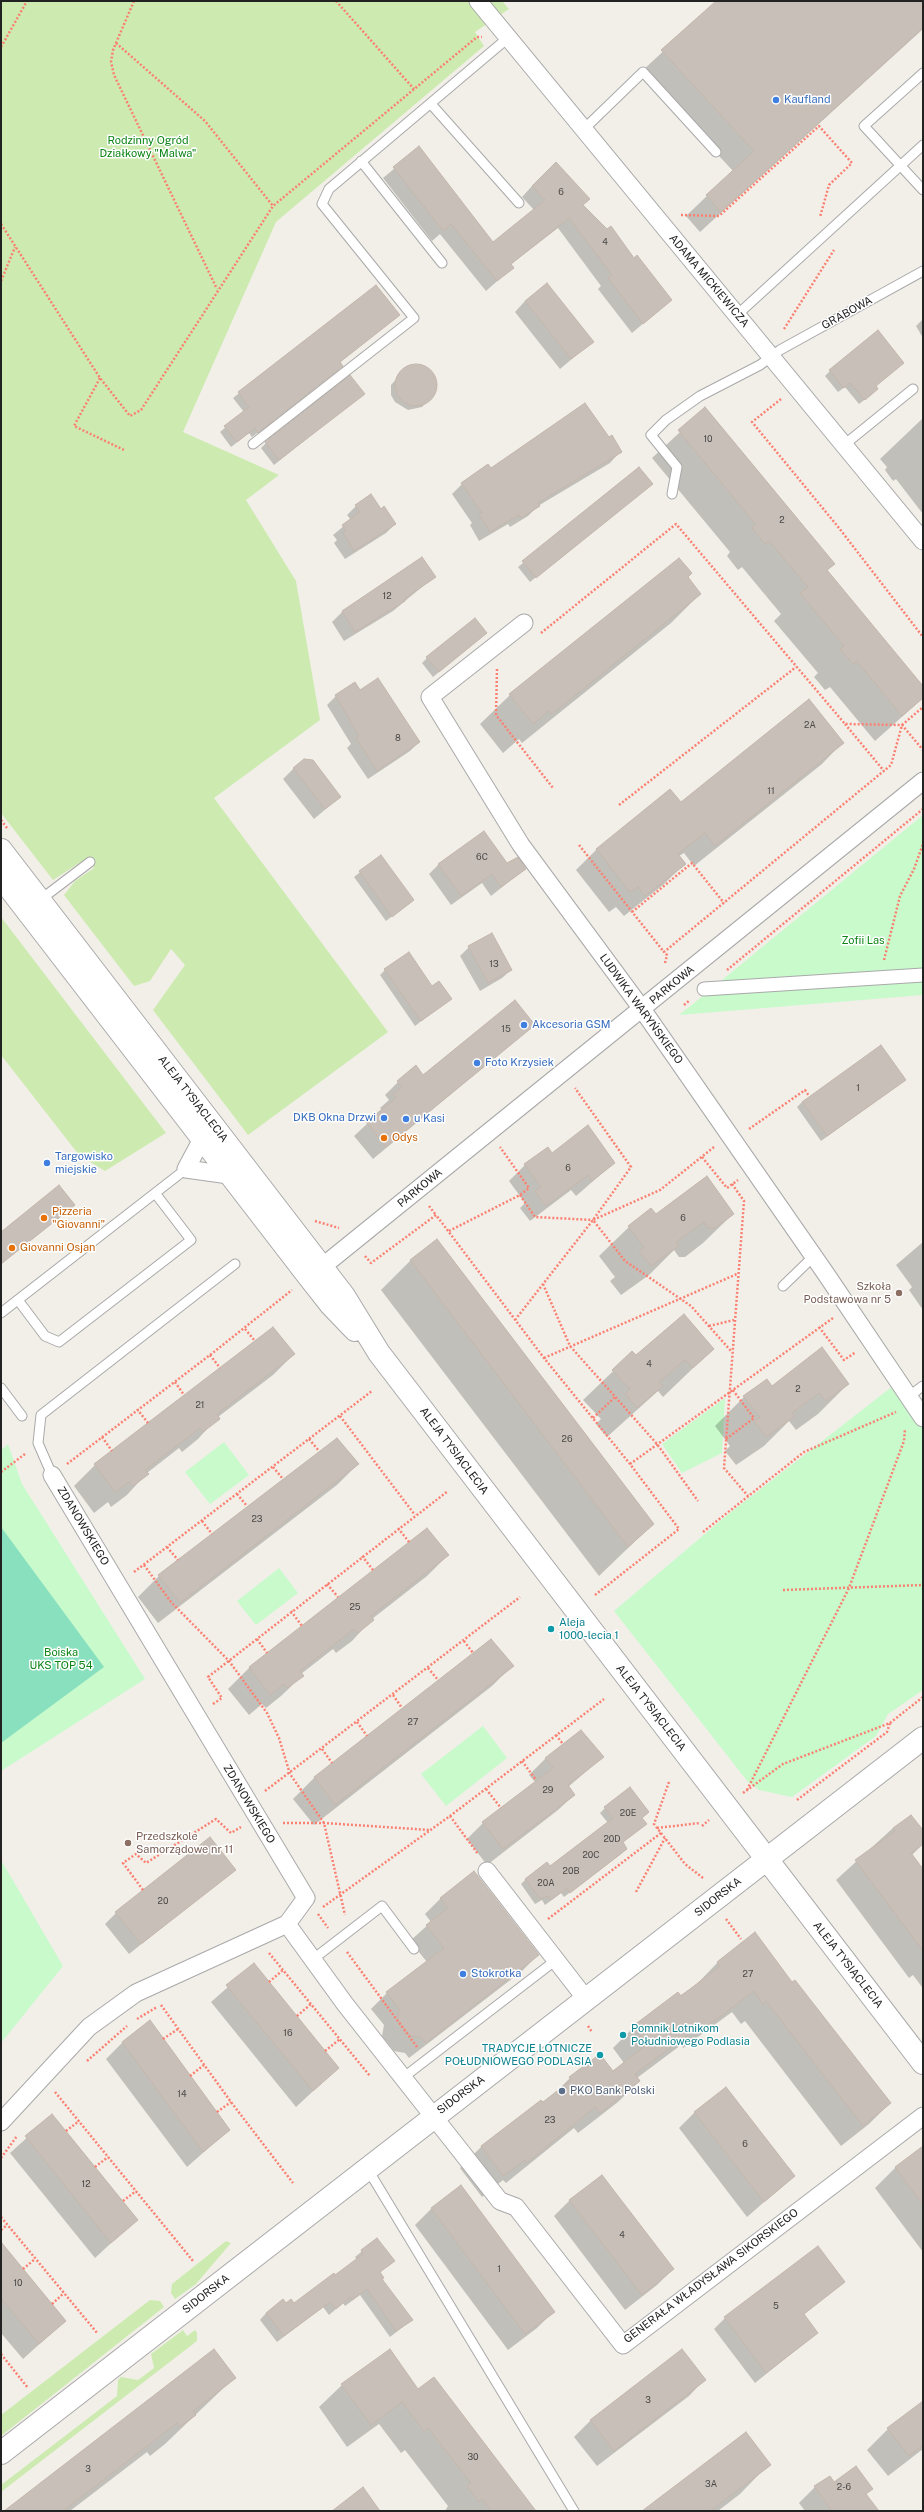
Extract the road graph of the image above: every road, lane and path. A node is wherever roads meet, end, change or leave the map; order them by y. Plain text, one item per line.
1 (27, 1) edge
2 (134, 1) edge
3 (336, 1) edge
4 (478, 1) edge
5 (477, 37) dead end
6 (509, 37) junction
7 (116, 42) junction
8 (1, 48) edge
9 (923, 73) edge
10 (414, 89) junction
11 (431, 104) junction
12 (582, 131) junction
13 (923, 145) edge
14 (716, 152) dead end
15 (361, 162) junction
16 (901, 166) junction
17 (923, 190) edge
18 (519, 203) dead end
19 (273, 206) junction
20 (1, 224) edge
21 (15, 247) junction
22 (442, 263) dead end
23 (923, 271) edge
24 (1, 280) edge
25 (218, 290) junction
26 (737, 315) junction
27 (772, 356) junction
28 (100, 378) junction
29 (796, 386) junction
30 (913, 389) dead end
31 (253, 444) dead end
32 (844, 445) junction
33 (124, 450) dead end
34 (672, 494) dead end
35 (923, 541) edge
36 (524, 623) dead end
37 (540, 635) dead end
38 (923, 637) edge
39 (503, 665) dead end
40 (796, 667) junction
41 (923, 707) edge
42 (845, 724) junction
43 (902, 725) junction
44 (923, 750) edge
45 (884, 771) junction
46 (923, 781) edge
47 (553, 788) dead end
48 (619, 806) dead end
49 (923, 809) edge
50 (923, 844) edge
51 (579, 845) dead end
52 (1, 850) edge
53 (90, 862) dead end
54 (1, 877) edge
55 (40, 900) junction
56 (724, 903) junction
57 (632, 912) junction
58 (664, 952) junction
59 (665, 968) dead end
60 (923, 975) edge
61 (880, 978) junction
62 (704, 989) junction
63 (684, 1005) dead end
64 (642, 1009) junction
65 (570, 1082) dead end
66 (809, 1096) dead end
67 (207, 1117) junction
68 (490, 1132) junction
69 (745, 1132) dead end
70 (202, 1139) junction
71 (717, 1145) dead end
72 (702, 1157) junction
73 (186, 1169) junction
74 (229, 1174) junction
75 (741, 1177) dead end
76 (732, 1184) junction
77 (155, 1193) junction
78 (520, 1195) junction
79 (429, 1206) dead end
80 (436, 1215) junction
81 (594, 1220) junction
82 (449, 1231) junction
83 (814, 1256) junction
84 (371, 1263) dead end
85 (235, 1264) dead end
86 (738, 1273) junction
87 (308, 1278) junction
88 (543, 1284) junction
89 (783, 1286) dead end
90 (681, 1298) junction
91 (18, 1300) junction
92 (1, 1313) edge
93 (515, 1320) junction
94 (734, 1320) junction
95 (828, 1322) dead end
96 (710, 1326) junction
97 (820, 1327) junction
98 (245, 1329) junction
99 (255, 1341) dead end
100 (570, 1346) junction
101 (731, 1351) junction
102 (852, 1354) dead end
103 (210, 1356) junction
104 (544, 1358) junction
105 (220, 1368) dead end
106 (175, 1382) junction
107 (923, 1386) edge
108 (1, 1388) edge
109 (731, 1390) junction
110 (372, 1391) dead end
111 (184, 1395) dead end
112 (615, 1397) junction
113 (906, 1403) junction
114 (137, 1409) junction
115 (22, 1416) dead end
116 (340, 1416) junction
117 (594, 1418) junction
118 (923, 1418) edge
119 (148, 1423) dead end
120 (102, 1436) junction
121 (726, 1438) junction
122 (309, 1439) junction
123 (38, 1444) junction
124 (657, 1444) junction
125 (112, 1451) dead end
126 (319, 1452) dead end
127 (630, 1464) junction
128 (273, 1467) junction
129 (1, 1472) edge
130 (52, 1475) junction
131 (283, 1479) dead end
132 (448, 1490) dead end
133 (237, 1494) junction
134 (748, 1496) junction
135 (698, 1501) dead end
136 (247, 1506) dead end
137 (416, 1515) junction
138 (202, 1521) junction
139 (398, 1528) junction
140 (703, 1532) dead end
141 (212, 1534) dead end
142 (409, 1542) dead end
143 (167, 1547) junction
144 (362, 1556) junction
145 (178, 1560) dead end
146 (144, 1565) junction
147 (373, 1570) dead end
148 (327, 1584) junction
149 (118, 1585) junction
150 (923, 1585) edge
151 (849, 1588) junction
152 (783, 1590) dead end
153 (596, 1596) dead end
154 (338, 1597) dead end
155 (520, 1598) dead end
156 (292, 1611) junction
157 (302, 1626) dead end
158 (256, 1639) junction
159 (464, 1641) junction
160 (267, 1653) dead end
161 (473, 1653) dead end
162 (229, 1661) junction
163 (428, 1668) junction
164 (438, 1680) dead end
165 (393, 1695) junction
166 (923, 1697) edge
167 (604, 1699) dead end
168 (402, 1708) dead end
169 (196, 1715) junction
170 (357, 1722) junction
171 (890, 1723) junction
172 (556, 1735) junction
173 (367, 1736) dead end
174 (923, 1738) edge
175 (563, 1744) dead end
176 (322, 1750) junction
177 (522, 1761) junction
178 (332, 1763) dead end
179 (290, 1774) junction
180 (536, 1780) dead end
181 (669, 1782) dead end
182 (486, 1789) junction
183 (797, 1800) dead end
184 (248, 1803) junction
185 (501, 1808) dead end
186 (450, 1816) junction
187 (324, 1823) junction
188 (700, 1823) dead end
189 (260, 1824) junction
190 (657, 1828) junction
191 (430, 1830) junction
192 (661, 1833) junction
193 (665, 1838) junction
194 (767, 1859) junction
195 (487, 1871) joint
196 (704, 1878) dead end
197 (143, 1890) dead end
198 (636, 1892) dead end
199 (341, 1895) junction
200 (726, 1919) dead end
201 (287, 1924) junction
202 (533, 1930) junction
203 (348, 1931) junction
204 (741, 1939) dead end
205 (337, 1940) junction
206 (265, 1948) dead end
207 (414, 1949) dead end
208 (312, 1960) junction
209 (556, 1960) junction
210 (283, 1970) junction
211 (269, 1982) dead end
212 (586, 1999) junction
213 (168, 2001) dead end
214 (311, 2004) junction
215 (161, 2005) junction
216 (297, 2016) dead end
217 (134, 2020) dead end
218 (128, 2025) dead end
219 (587, 2026) dead end
220 (178, 2029) junction
221 (592, 2032) dead end
222 (164, 2039) dead end
223 (340, 2039) junction
224 (325, 2051) dead end
225 (429, 2058) junction
226 (923, 2063) edge
227 (204, 2065) junction
228 (82, 2066) dead end
229 (190, 2076) dead end
230 (370, 2076) dead end
231 (404, 2077) junction
232 (60, 2086) dead end
233 (55, 2092) junction
234 (50, 2097) dead end
235 (231, 2102) junction
236 (217, 2112) dead end
237 (434, 2116) junction
238 (923, 2116) edge
239 (79, 2121) junction
240 (1, 2122) edge
241 (20, 2131) dead end
242 (66, 2131) dead end
243 (108, 2157) junction
244 (1, 2158) edge
245 (95, 2167) dead end
246 (367, 2168) junction
247 (293, 2182) dead end
248 (136, 2191) junction
249 (123, 2201) dead end
250 (1, 2217) edge
251 (7, 2224) junction
252 (1, 2230) edge
253 (35, 2258) junction
254 (193, 2261) dead end
255 (23, 2269) dead end
256 (64, 2293) junction
257 (52, 2304) dead end
258 (98, 2334) dead end
259 (1, 2354) edge
260 (28, 2388) dead end
261 (1, 2453) edge
262 (574, 2511) edge

1 - 8 path
2 - 7 path
3 - 10 path
4 - 6 street, ADAMA MICKIEWICZA
5 - 10 path
6 - 11 lane
6 - 12 street, ADAMA MICKIEWICZA
7 - 19 path
7 - 25 path
9 - 16 lane
10 - 19 path
11 - 15 lane
11 - 18 lane
12 - 14 lane
12 - 26 street, ADAMA MICKIEWICZA
13 - 16 lane
15 - 22 lane
15 - 31 lane
16 - 17 lane
16 - 26 lane
19 - 25 path
20 - 21 path
21 - 24 path
21 - 28 path
23 - 27 lane, GRABOWA
25 - 28 path
26 - 27 street, ADAMA MICKIEWICZA
27 - 29 street, ADAMA MICKIEWICZA
27 - 34 lane, GRABOWA
28 - 33 path
29 - 32 street, ADAMA MICKIEWICZA
29 - 38 path
30 - 32 lane
32 - 35 street, ADAMA MICKIEWICZA
36 - 64 street, LUDWIKA WARYŃSKIEGO
37 - 40 path
39 - 47 path
40 - 42 path
40 - 48 path
41 - 43 path
42 - 43 path
42 - 45 path
43 - 44 path
43 - 45 path
45 - 56 path
46 - 64 street, PARKOWA
49 - 62 path
50 - 61 path
51 - 57 path
52 - 55 street, ALEJA TYSIĄCLECIA
53 - 55 lane
54 - 70 street, ALEJA TYSIĄCLECIA
55 - 67 street, ALEJA TYSIĄCLECIA
56 - 57 path
56 - 58 path
57 - 58 path
58 - 59 path
60 - 61 street
61 - 62 street
62 - 63 path
64 - 68 street, PARKOWA
64 - 83 street, LUDWIKA WARYŃSKIEGO
65 - 81 path
66 - 69 path
67 - 70 street
67 - 87 street, ALEJA TYSIĄCLECIA
68 - 78 path
68 - 87 street, PARKOWA
70 - 73 street
70 - 74 street, ALEJA TYSIĄCLECIA
71 - 72 path
72 - 76 path
72 - 81 path
73 - 74 street
73 - 77 lane
74 - 87 street, ALEJA TYSIĄCLECIA
75 - 76 path
76 - 86 path
77 - 91 lane
77 - 91 lane
78 - 81 path
78 - 82 path
79 - 80 path
80 - 82 path
80 - 84 path
81 - 88 path
81 - 90 path
82 - 93 path
83 - 89 lane
83 - 113 street, LUDWIKA WARYŃSKIEGO
85 - 123 lane
86 - 90 path
86 - 94 path
87 - 98 path
87 - 194 street, ALEJA TYSIĄCLECIA
88 - 93 path
88 - 100 path
90 - 96 path
90 - 100 path
91 - 92 lane
93 - 104 path
94 - 96 path
94 - 101 path
95 - 97 path
96 - 101 path
97 - 102 path
97 - 109 path
98 - 99 path
98 - 103 path
100 - 104 path
100 - 112 path
101 - 109 path
103 - 105 path
103 - 106 path
104 - 117 path
106 - 111 path
106 - 114 path
107 - 113 lane
108 - 115 lane
109 - 121 path
109 - 121 path
109 - 124 path
110 - 116 path
112 - 117 path
112 - 124 path
113 - 118 street, LUDWIKA WARYŃSKIEGO
113 - 134 path
113 - 151 path
114 - 119 path
114 - 120 path
116 - 122 path
116 - 137 path
117 - 127 path
120 - 125 path
120 - 130 path
121 - 134 path
122 - 126 path
122 - 128 path
123 - 129 path
123 - 130 lane
124 - 127 path
124 - 135 path
127 - 153 path
128 - 131 path
128 - 133 path
130 - 149 street, ZDANOWSKIEGO
132 - 137 path
133 - 136 path
133 - 138 path
134 - 140 path
137 - 139 path
138 - 141 path
138 - 143 path
139 - 142 path
139 - 144 path
143 - 145 path
143 - 146 path
144 - 147 path
144 - 148 path
146 - 149 path
146 - 162 path
148 - 154 path
148 - 156 path
149 - 169 street, ZDANOWSKIEGO
150 - 151 path
151 - 152 path
151 - 171 path
155 - 159 path
156 - 157 path
156 - 158 path
158 - 160 path
158 - 162 path
159 - 161 path
159 - 163 path
162 - 169 path
162 - 179 path
163 - 164 path
163 - 165 path
165 - 168 path
165 - 170 path
166 - 171 path
167 - 172 path
169 - 184 street, ZDANOWSKIEGO
170 - 173 path
170 - 176 path
171 - 183 path
172 - 175 path
172 - 177 path
174 - 194 street, SIDORSKA
176 - 178 path
176 - 179 path
177 - 180 path
177 - 182 path
179 - 184 path
179 - 187 path
181 - 190 path
182 - 185 path
182 - 186 path
184 - 189 street, ZDANOWSKIEGO
186 - 191 path
186 - 195 path
187 - 189 path
187 - 191 path
187 - 199 path
188 - 190 path
189 - 197 path
189 - 201 street, ZDANOWSKIEGO
190 - 192 path
191 - 199 path
192 - 193 path
192 - 202 path
193 - 196 path
193 - 198 path
194 - 212 street, SIDORSKA
194 - 226 street, ALEJA TYSIĄCLECIA
195 - 202 street
199 - 203 path
199 - 205 path
200 - 204 path
201 - 208 street
201 - 240 street
202 - 209 street
203 - 205 lane
203 - 207 lane
205 - 208 lane
205 - 225 path
206 - 210 path
208 - 231 street
209 - 212 street
209 - 225 lane
210 - 211 path
210 - 214 path
212 - 237 street, SIDORSKA
213 - 215 path
214 - 216 path
214 - 223 path
215 - 217 path
215 - 220 path
218 - 228 path
219 - 221 path
220 - 222 path
220 - 227 path
223 - 224 path
223 - 230 path
225 - 231 lane
227 - 229 path
227 - 235 path
231 - 237 street
232 - 233 path
233 - 234 path
233 - 239 path
235 - 236 path
235 - 247 path
237 - 238 street, GENERAŁA WŁADYSŁAWA SIKORSKIEGO
237 - 246 street, SIDORSKA
239 - 242 path
239 - 243 path
241 - 244 path
243 - 245 path
243 - 248 path
246 - 261 street, SIDORSKA
246 - 262 lane
248 - 249 path
248 - 254 path
250 - 251 path
251 - 252 path
251 - 253 path
253 - 255 path
253 - 256 path
256 - 257 path
256 - 258 path
259 - 260 path

